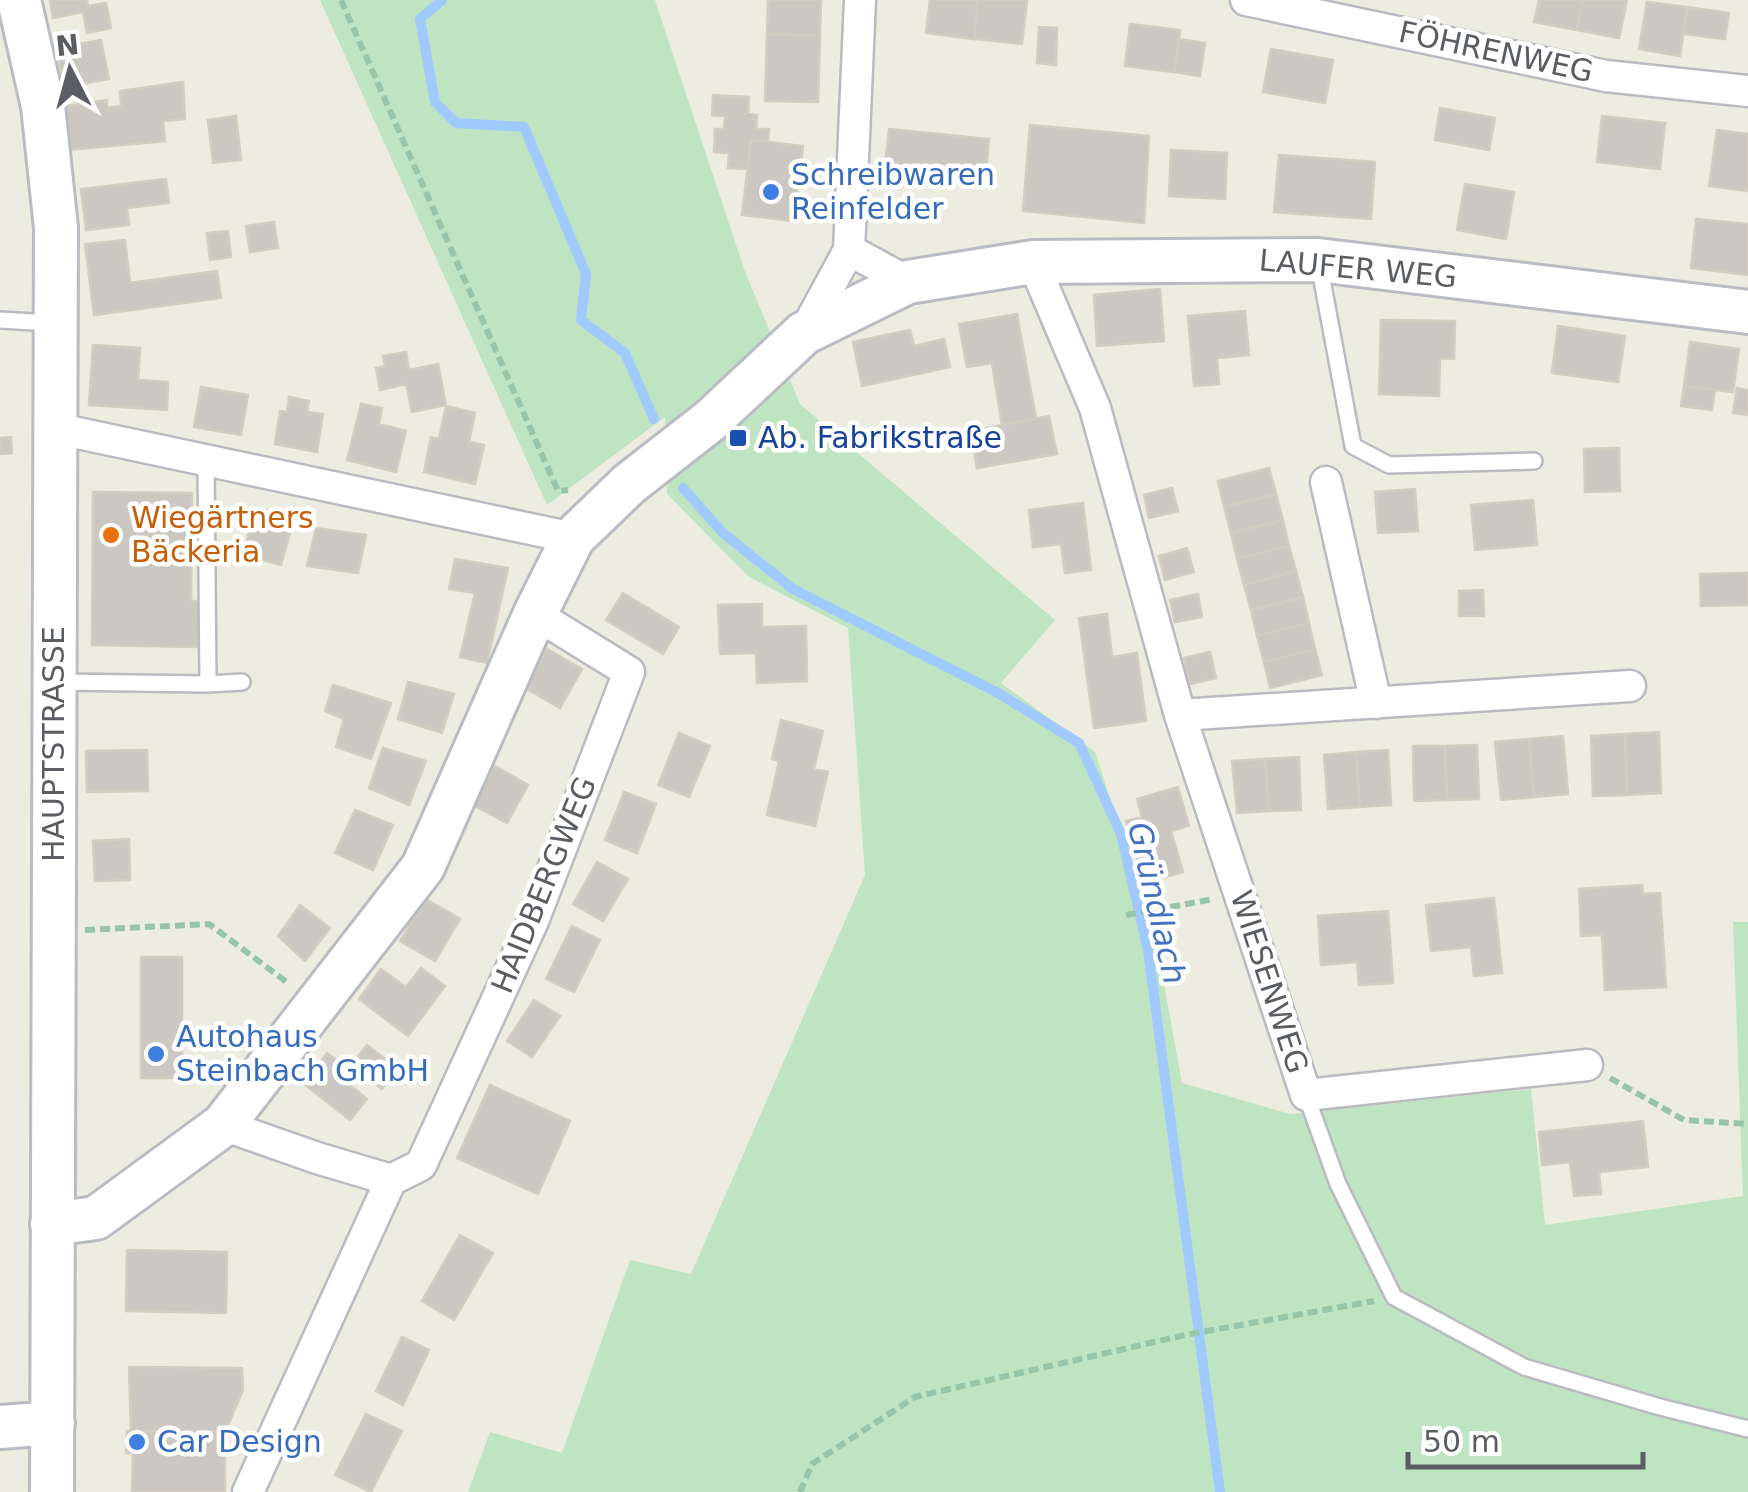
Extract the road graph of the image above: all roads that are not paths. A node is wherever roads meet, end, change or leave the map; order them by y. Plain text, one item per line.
1 (16, 0) edge
2 (860, 0) edge
3 (1246, 0) edge
4 (0, 2) edge
5 (1748, 91) edge
6 (849, 250) junction
7 (1318, 260) junction
8 (1033, 262) junction
9 (908, 282) junction
10 (1748, 312) edge
11 (0, 320) edge
12 (54, 324) junction
13 (804, 332) junction
14 (54, 428) junction
15 (206, 460) junction
16 (1534, 461) dead end
17 (1326, 482) dead end
18 (573, 538) junction
19 (535, 614) junction
20 (54, 682) junction
21 (242, 682) dead end
22 (208, 684) junction
23 (1630, 686) dead end
24 (1376, 703) junction
25 (1180, 715) junction
26 (1587, 1065) road end
27 (1306, 1095) junction
28 (223, 1125) junction
29 (391, 1180) junction
30 (52, 1224) junction
31 (53, 1424) junction
32 (0, 1427) edge
33 (1748, 1428) edge
34 (52, 1492) edge
35 (248, 1492) edge

1 - 4 lane
1 - 12 street, HAUPTSTRASSE
2 - 6 street
3 - 5 street, FÖHRENWEG
6 - 9 street
6 - 13 street
7 - 8 street, LAUFER WEG
7 - 10 street, LAUFER WEG
7 - 16 lane
8 - 9 street, LAUFER WEG
8 - 25 street, WIESENWEG
9 - 13 street, LAUFER WEG
11 - 12 lane
12 - 14 street, HAUPTSTRASSE
13 - 18 street, LAUFER WEG
14 - 15 street
14 - 20 street, HAUPTSTRASSE
15 - 18 street
15 - 22 lane
17 - 24 street
18 - 19 street, LAUFER WEG
19 - 28 street, LAUFER WEG
19 - 29 street, HAIDBERGWEG
20 - 22 lane
20 - 30 street, HAUPTSTRASSE
21 - 22 lane
23 - 24 street
24 - 25 street
25 - 27 street, WIESENWEG
26 - 27 street, WIESENWEG
27 - 33 lane
28 - 29 street
28 - 30 street, LAUFER WEG
29 - 35 street, HAIDBERGWEG
30 - 31 street, HAUPTSTRASSE
31 - 32 street
31 - 34 street, HAUPTSTRASSE

